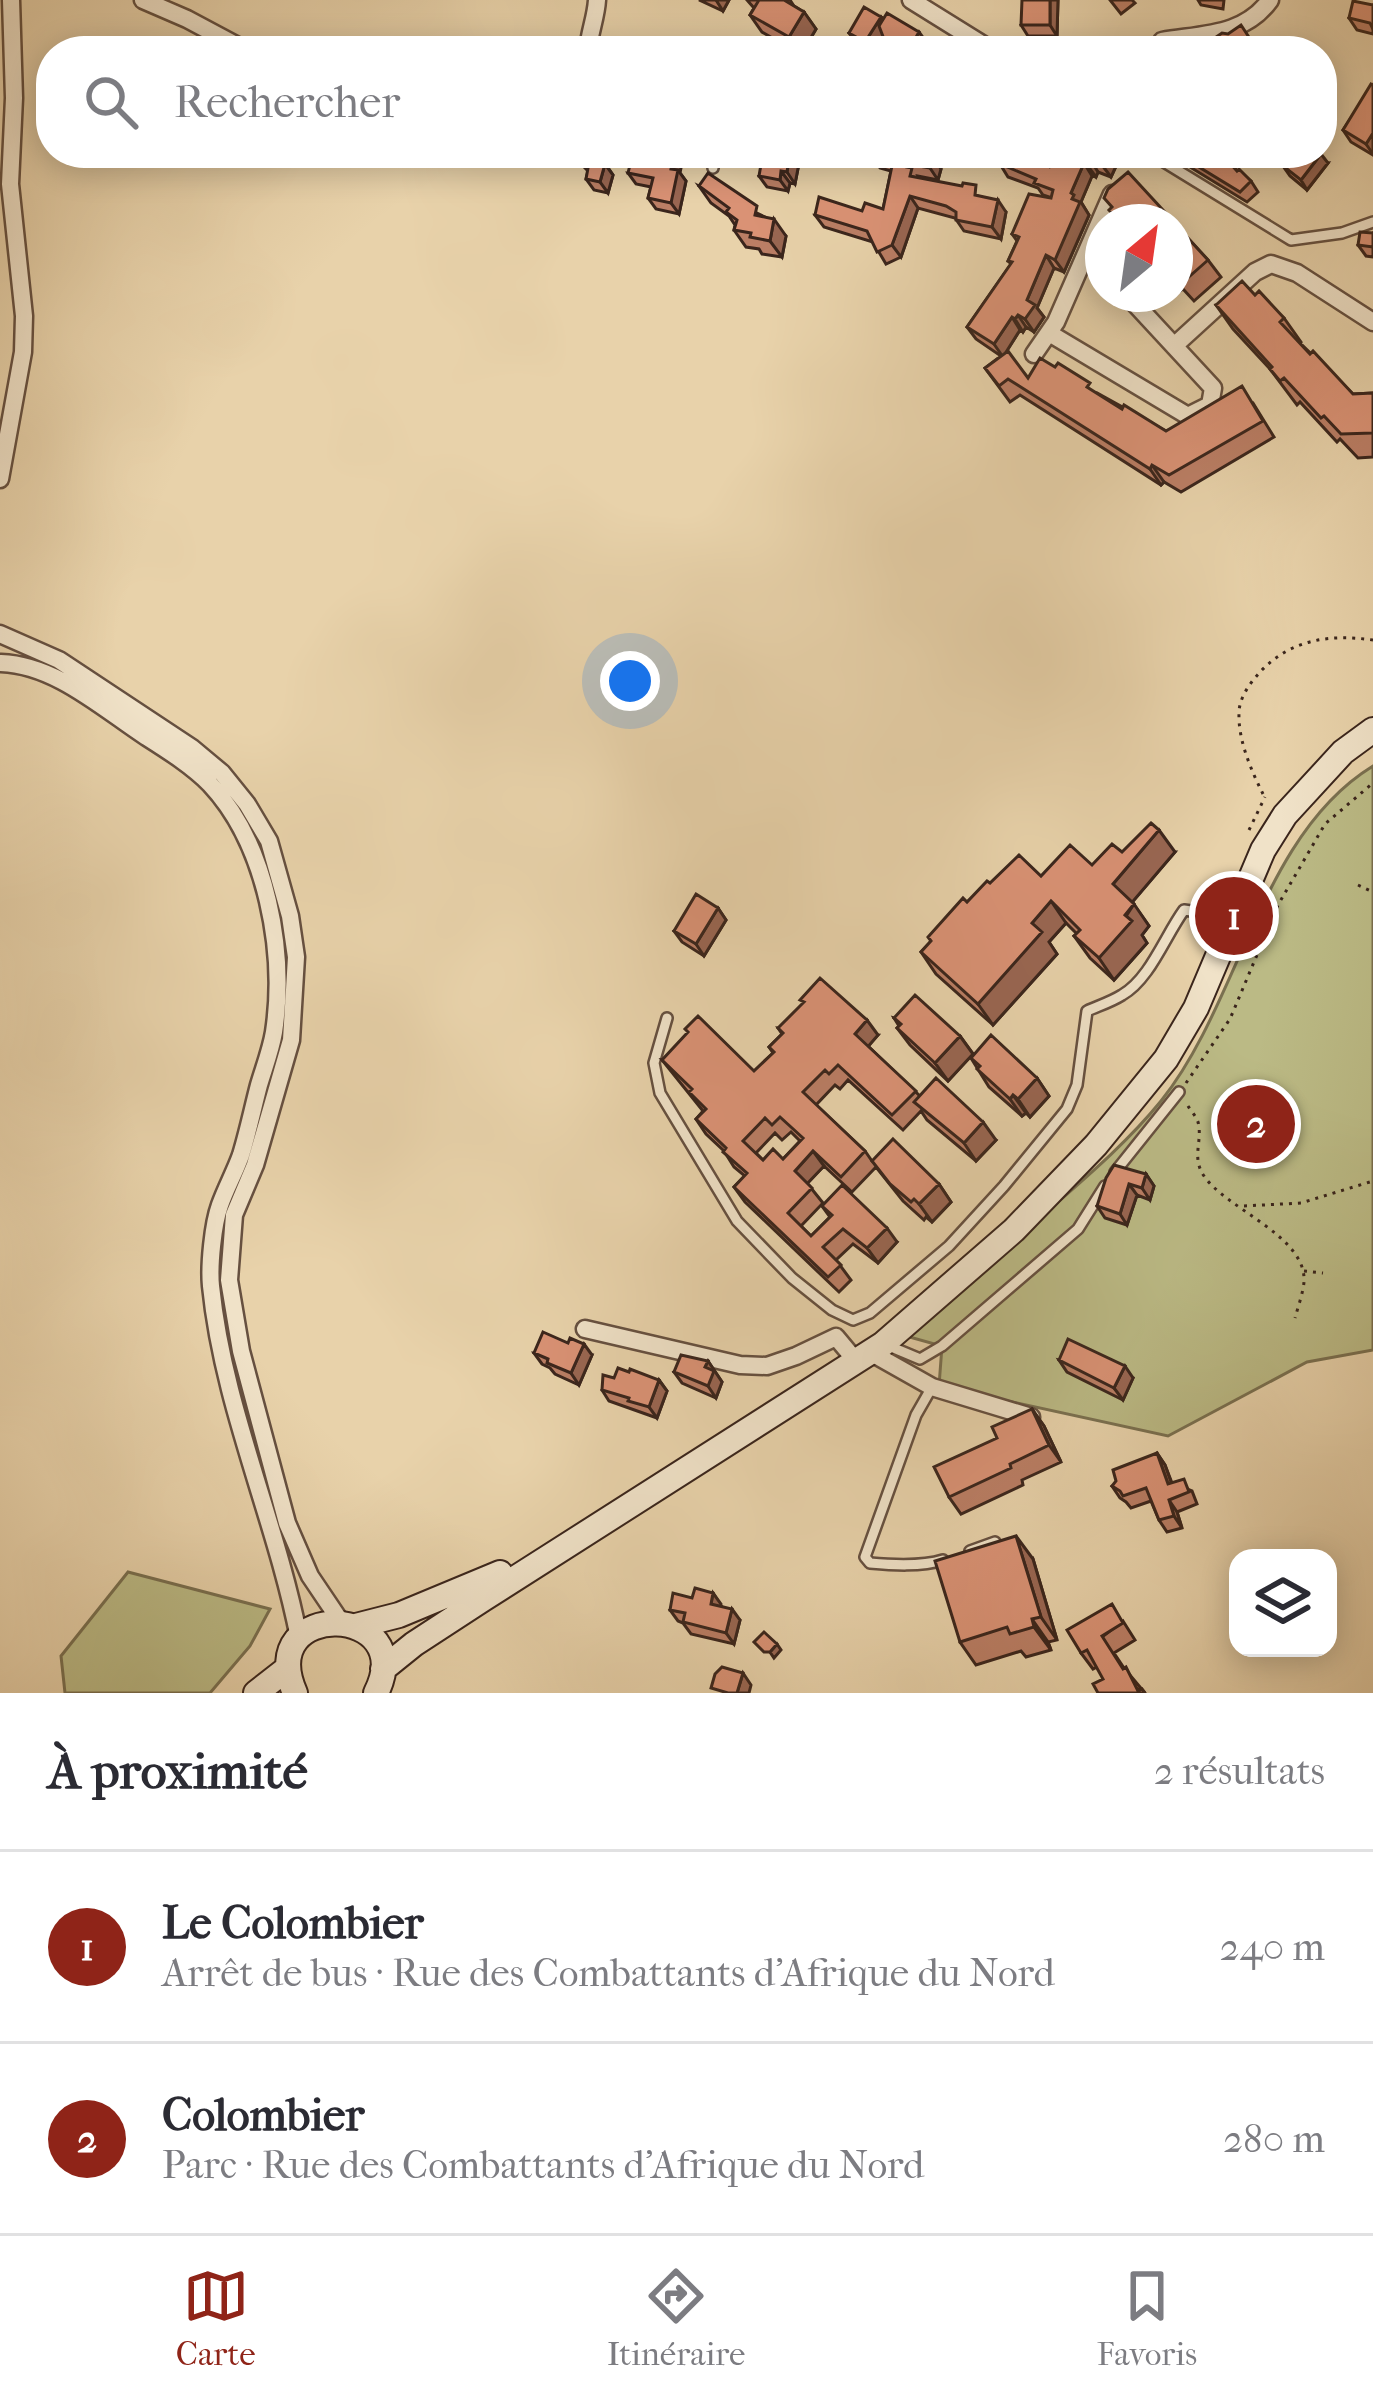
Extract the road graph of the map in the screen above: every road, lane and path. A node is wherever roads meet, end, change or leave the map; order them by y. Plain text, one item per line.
1 (11, 0) edge
2 (143, 0) edge
3 (597, 0) edge
4 (910, 0) edge
5 (1270, 0) edge
6 (219, 36) edge
7 (589, 36) edge
8 (969, 36) edge
9 (1190, 36) edge
10 (1174, 168) edge
11 (1112, 194) edge
12 (1108, 204) edge
13 (1373, 222) edge
14 (1085, 255) edge
15 (1143, 312) edge
16 (1373, 322) edge
17 (1049, 332) junction
18 (1174, 346) junction
19 (1034, 354) dead end
20 (0, 479) edge
21 (0, 638) edge
22 (1373, 640) edge
23 (1, 665) edge
24 (1373, 730) edge
25 (1373, 782) edge
26 (1285, 815) junction
27 (1358, 885) dead end
28 (1373, 892) edge
29 (1231, 924) junction
30 (667, 1018) dead end
31 (1179, 1092) junction
32 (1373, 1181) edge
33 (1242, 1206) junction
34 (1302, 1271) junction
35 (1323, 1274) dead end
36 (1295, 1318) dead end
37 (585, 1329) dead end
38 (870, 1352) junction
39 (932, 1388) junction
40 (1031, 1417) edge
41 (995, 1542) edge
42 (570, 1544) junction
43 (349, 1624) junction
44 (299, 1638) junction
45 (288, 1667) junction
46 (382, 1684) edge
47 (256, 1693) edge
48 (295, 1693) edge

1 - 20 street
2 - 6 street
3 - 7 street
4 - 8 street
5 - 9 street
10 - 13 lane
11 - 12 street
14 - 17 street
15 - 18 street
16 - 18 street
17 - 18 street
17 - 19 street
21 - 23 street
21 - 43 street
22 - 26 path
23 - 44 street
24 - 26 main road
25 - 31 path
26 - 29 main road
27 - 28 path
29 - 30 lane
29 - 38 main road
31 - 33 path
31 - 38 lane
32 - 33 path
33 - 34 path
34 - 35 path
34 - 36 path
37 - 38 street
38 - 39 street
38 - 42 main road
39 - 40 street
39 - 41 lane
42 - 43 main road
42 - 46 main road
43 - 44 main road
43 - 46 main road
44 - 45 main road
45 - 47 main road
45 - 48 main road

